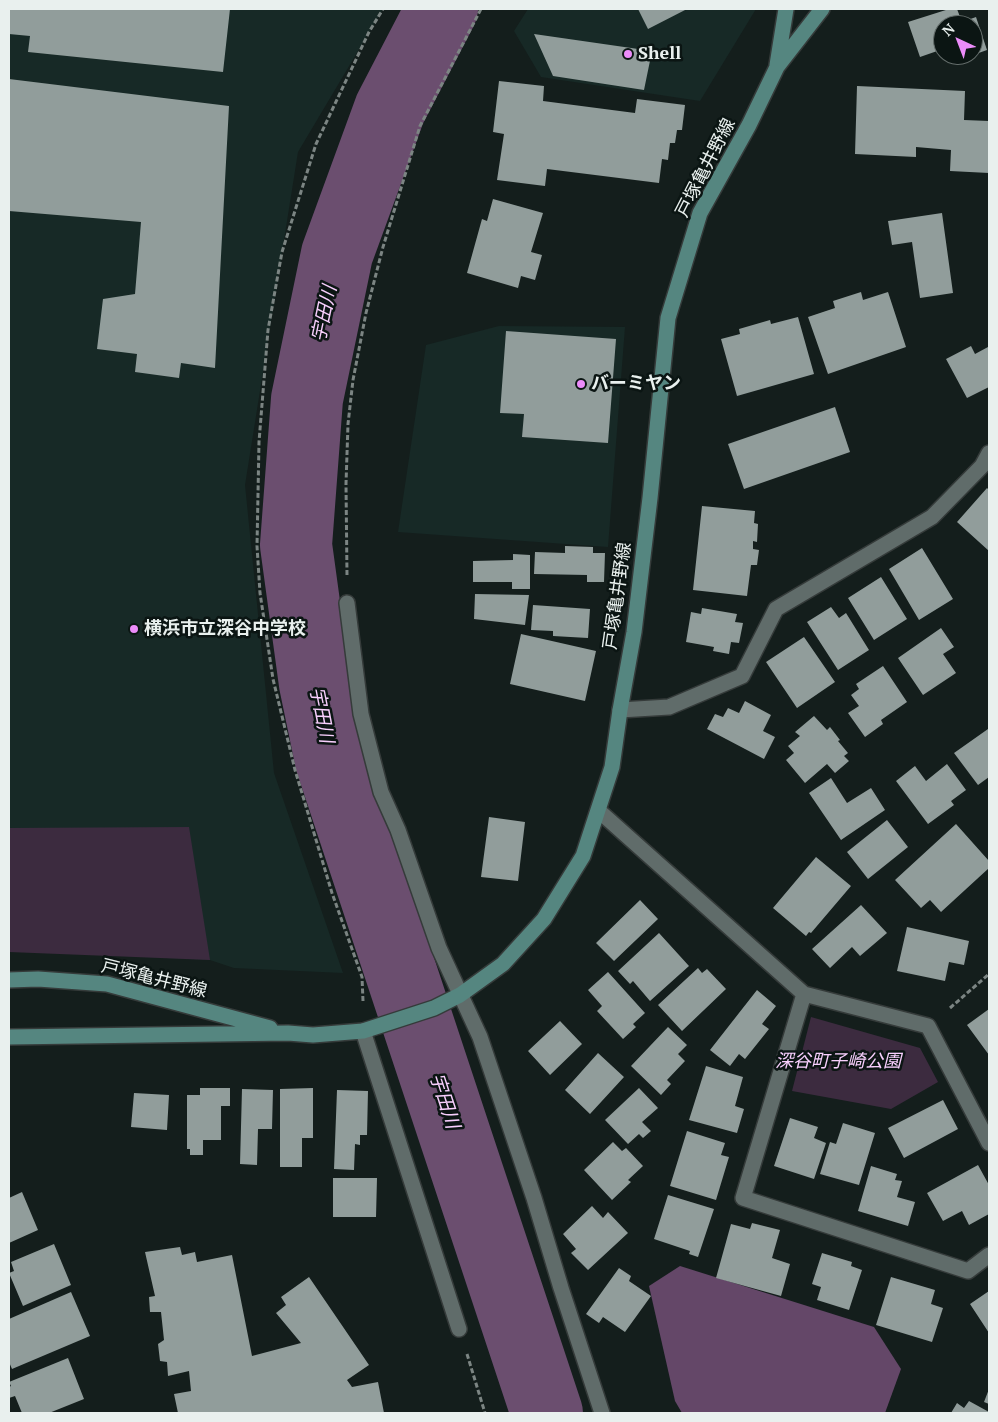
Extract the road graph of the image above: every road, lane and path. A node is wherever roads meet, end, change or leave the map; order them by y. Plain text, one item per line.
1 (383, 9) edge
2 (481, 9) edge
3 (786, 9) edge
4 (822, 9) edge
5 (777, 67) junction
6 (989, 453) edge
7 (347, 603) joint
8 (620, 710) junction
9 (599, 811) junction
10 (989, 974) edge
11 (9, 980) edge
12 (804, 994) junction
13 (460, 995) junction
14 (928, 1026) junction
15 (363, 1031) junction
16 (288, 1033) junction
17 (9, 1037) edge
18 (989, 1143) edge
19 (989, 1255) edge
20 (459, 1329) joint
21 (485, 1413) edge
22 (602, 1413) edge

1 - 15 path
2 - 7 path
3 - 5 main road
4 - 5 main road, 戸塚亀井野線
5 - 8 main road, 戸塚亀井野線
6 - 8 street
7 - 13 street
8 - 9 main road, 戸塚亀井野線
9 - 12 street
9 - 13 main road, 戸塚亀井野線
10 - 14 path
11 - 16 main road, 戸塚亀井野線
12 - 14 street
12 - 19 street
13 - 15 main road, 戸塚亀井野線
13 - 22 street
14 - 18 street
15 - 16 main road, 戸塚亀井野線
15 - 20 street
16 - 17 main road, 戸塚亀井野線
20 - 21 path

